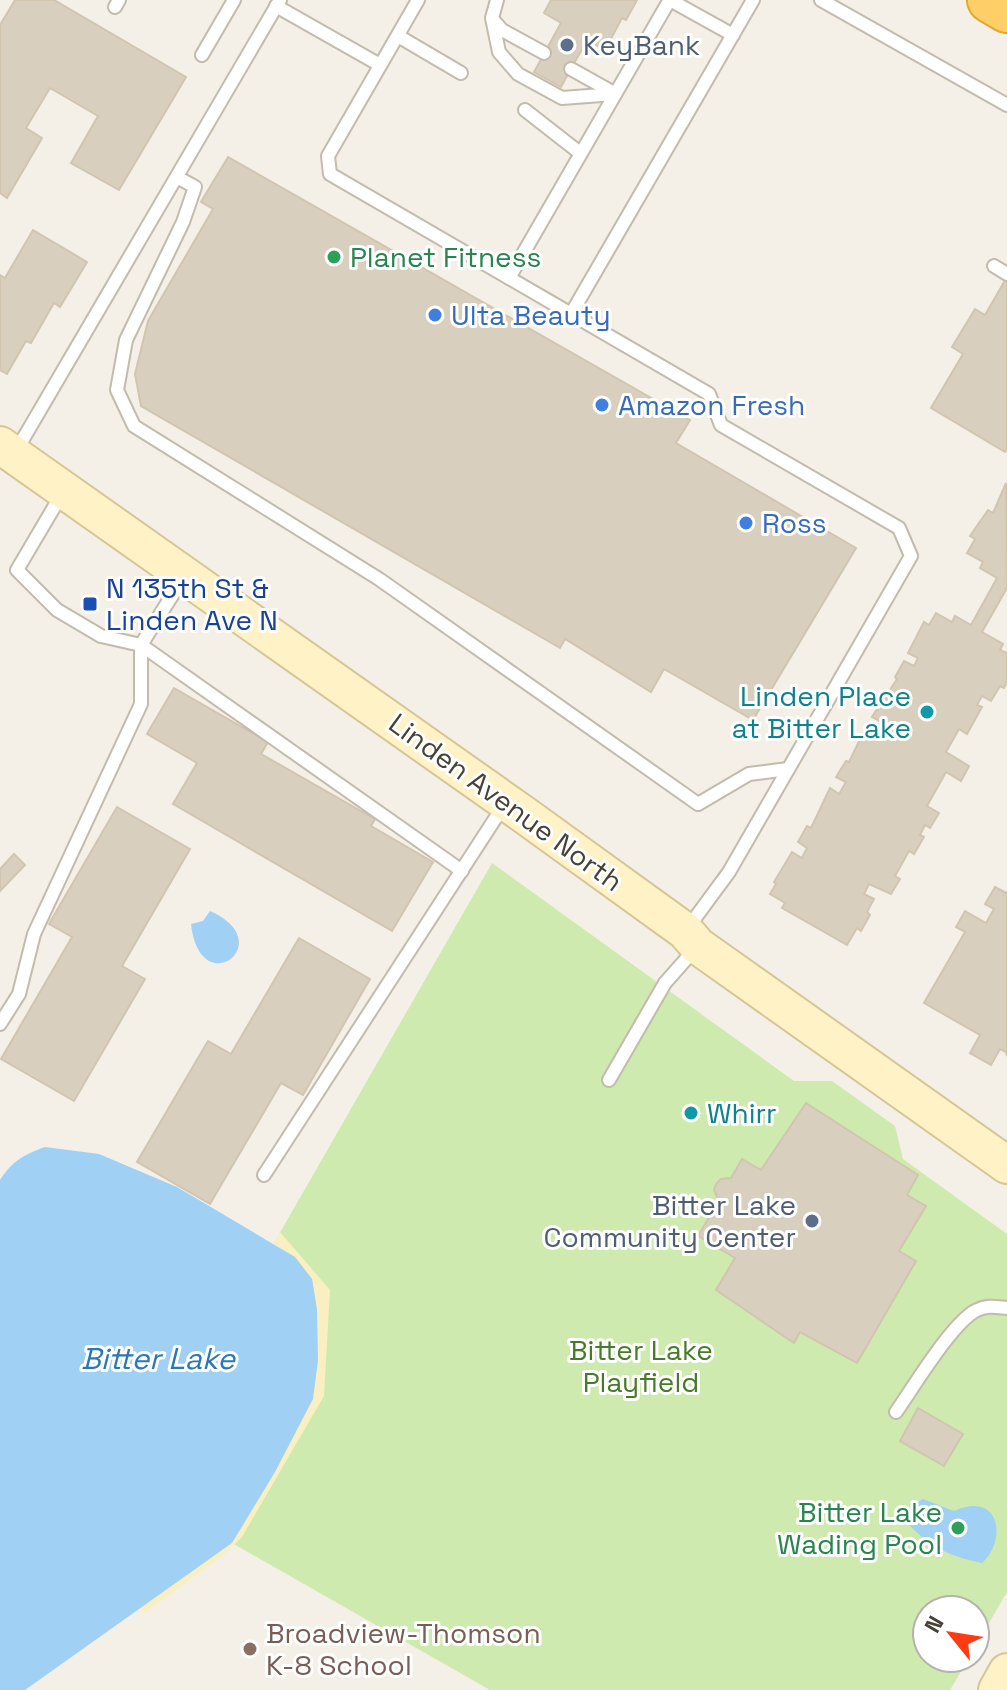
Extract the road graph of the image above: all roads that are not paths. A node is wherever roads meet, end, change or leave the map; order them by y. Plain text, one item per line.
1 (234, 0) edge
2 (418, 0) edge
3 (497, 0) edge
4 (670, 0) edge
5 (753, 0) edge
6 (821, 0) edge
7 (990, 0) edge
8 (278, 3) edge
9 (1007, 10) edge
10 (492, 18) junction
11 (733, 35) junction
12 (398, 36) junction
13 (544, 53) dead end
14 (202, 55) dead end
15 (380, 65) junction
16 (571, 69) dead end
17 (461, 73) dead end
18 (615, 94) junction
19 (1007, 105) edge
20 (525, 110) dead end
21 (580, 153) junction
22 (177, 177) junction
23 (994, 266) dead end
24 (1007, 274) edge
25 (509, 278) junction
26 (571, 314) junction
27 (7, 449) edge
28 (65, 490) junction
29 (185, 574) junction
30 (141, 645) junction
31 (788, 769) junction
32 (507, 802) junction
33 (462, 871) junction
34 (692, 938) junction
35 (0, 1024) edge
36 (609, 1080) dead end
37 (1007, 1165) edge
38 (264, 1175) dead end
39 (1007, 1308) edge
40 (896, 1412) dead end
41 (1007, 1672) edge
42 (997, 1690) edge

1 - 14 lane
2 - 12 lane
3 - 10 lane
4 - 11 lane
4 - 18 lane
5 - 11 lane
6 - 19 lane
7 - 9 highway
8 - 15 lane
8 - 22 lane
10 - 13 lane
10 - 18 lane
11 - 26 lane
12 - 15 lane
12 - 17 lane
15 - 25 lane
16 - 18 lane
18 - 21 lane
20 - 21 lane
21 - 25 lane
22 - 27 lane
22 - 31 lane
23 - 24 lane
25 - 26 lane
26 - 31 lane
27 - 28 street, Linden Avenue North
28 - 29 street, Linden Avenue North
28 - 30 lane
29 - 30 lane
29 - 32 street, Linden Avenue North
30 - 33 lane
30 - 35 lane
31 - 34 lane
32 - 33 lane
32 - 34 street, Linden Avenue North
33 - 38 lane
34 - 36 lane
34 - 37 street, Linden Avenue North
39 - 40 lane
41 - 42 street

